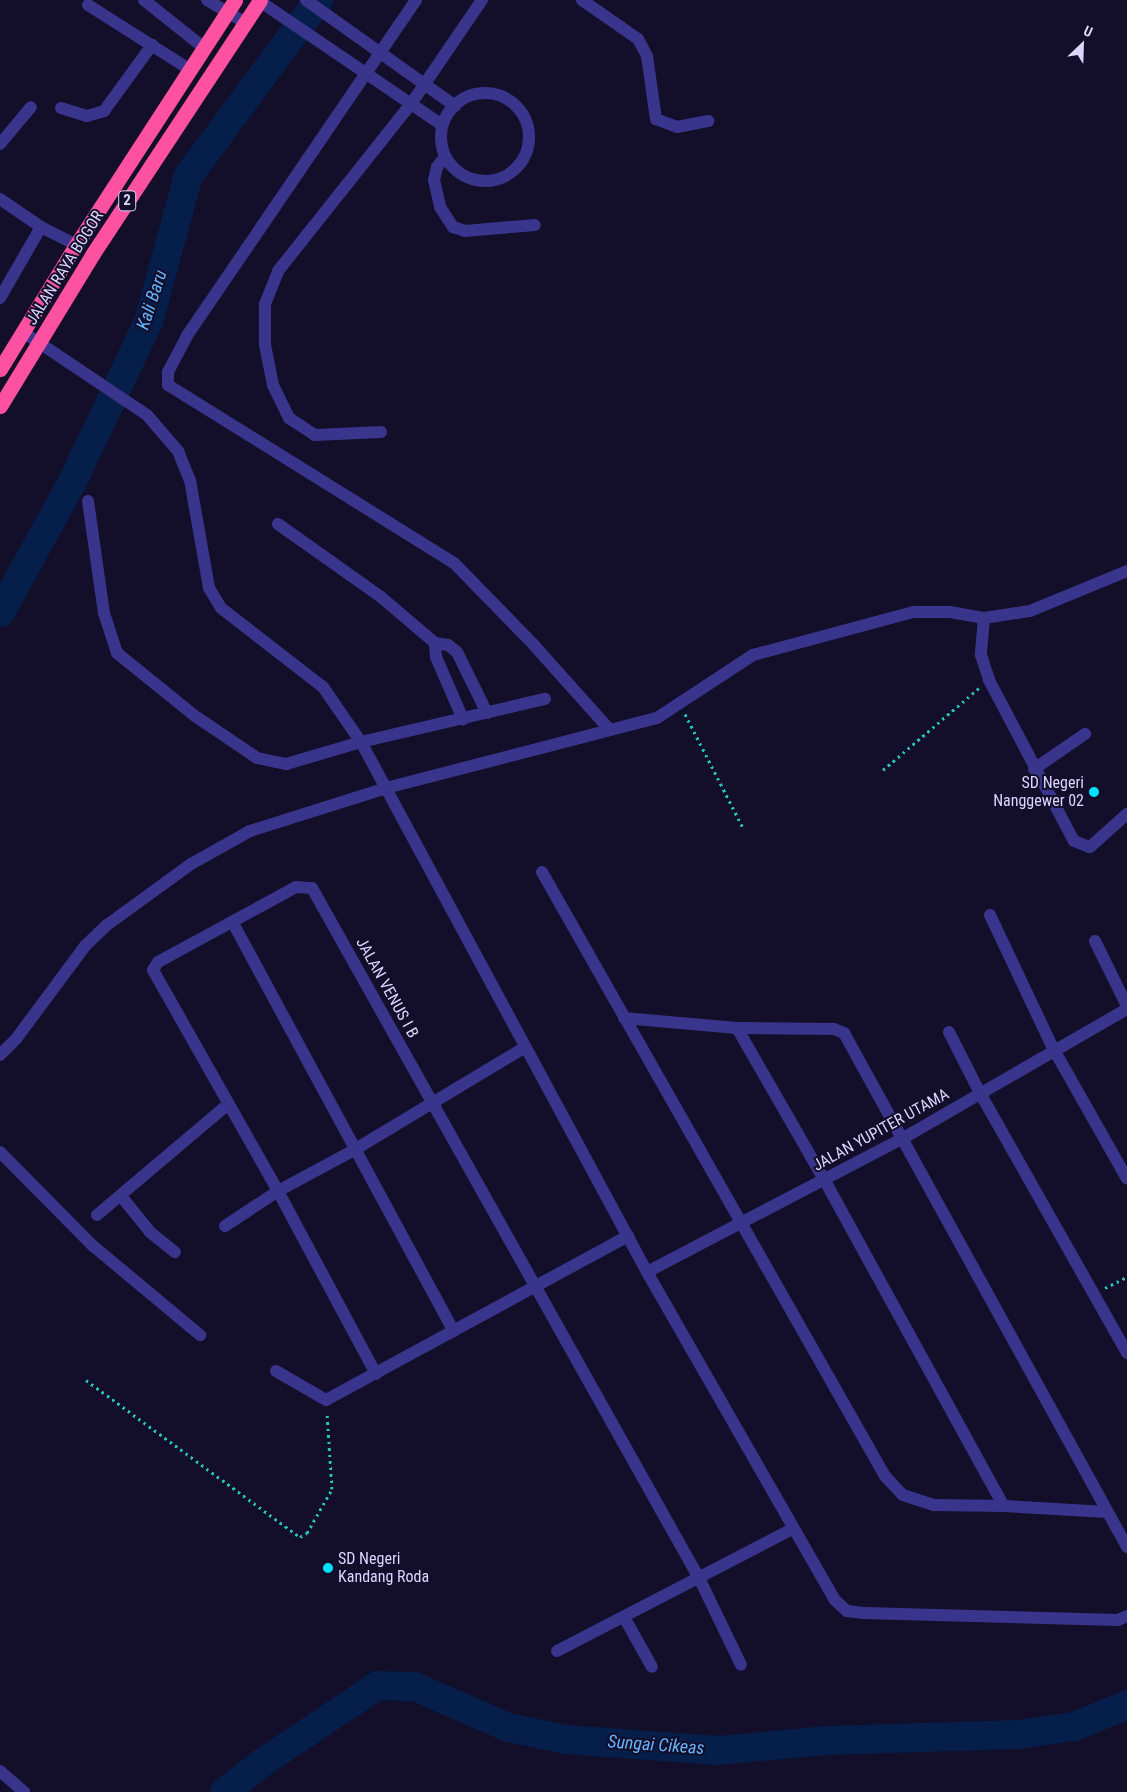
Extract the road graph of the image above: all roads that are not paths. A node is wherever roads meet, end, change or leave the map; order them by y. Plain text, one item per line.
1 (144, 0) edge
2 (207, 0) edge
3 (306, 0) edge
4 (416, 0) edge
5 (482, 0) edge
6 (582, 0) edge
7 (261, 2) edge
8 (88, 5) dead end
9 (231, 6) edge
10 (244, 22) junction
11 (152, 45) junction
12 (204, 47) junction
13 (380, 52) junction
14 (360, 68) junction
15 (189, 69) junction
16 (424, 84) junction
17 (411, 104) junction
18 (31, 106) dead end
19 (455, 106) junction
20 (61, 108) dead end
21 (708, 120) dead end
22 (442, 125) junction
23 (0, 144) edge
24 (445, 157) junction
25 (0, 199) edge
26 (535, 225) dead end
27 (42, 227) junction
28 (76, 244) junction
29 (0, 298) edge
30 (23, 332) junction
31 (39, 344) junction
32 (0, 369) edge
33 (0, 406) edge
34 (381, 432) dead end
35 (88, 502) dead end
36 (278, 524) dead end
37 (1127, 572) edge
38 (984, 618) junction
39 (435, 643) junction
40 (545, 699) dead end
41 (487, 713) junction
42 (463, 719) junction
43 (609, 729) junction
44 (1085, 734) dead end
45 (361, 742) junction
46 (1034, 769) junction
47 (386, 788) junction
48 (1127, 814) edge
49 (542, 872) dead end
50 (990, 916) dead end
51 (232, 923) junction
52 (1095, 941) dead end
53 (1127, 1007) edge
54 (624, 1018) junction
55 (737, 1028) junction
56 (949, 1032) dead end
57 (524, 1048) junction
58 (1054, 1048) junction
59 (0, 1055) edge
60 (980, 1093) junction
61 (432, 1104) junction
62 (227, 1105) junction
63 (900, 1140) junction
64 (354, 1150) junction
65 (0, 1152) edge
66 (1127, 1179) edge
67 (825, 1181) junction
68 (278, 1191) junction
69 (121, 1196) junction
70 (96, 1215) dead end
71 (743, 1223) junction
72 (225, 1226) dead end
73 (628, 1236) junction
74 (175, 1252) dead end
75 (647, 1272) junction
76 (537, 1288) junction
77 (454, 1332) junction
78 (200, 1335) dead end
79 (1127, 1353) edge
80 (276, 1372) dead end
81 (376, 1374) junction
82 (1004, 1506) junction
83 (1107, 1512) junction
84 (792, 1529) junction
85 (1127, 1547) edge
86 (700, 1580) junction
87 (1127, 1616) edge
88 (624, 1617) junction
89 (557, 1651) dead end
90 (741, 1665) dead end
91 (652, 1666) dead end
92 (0, 1771) edge
93 (24, 1792) edge

1 - 12 street
2 - 9 street
3 - 13 street
4 - 13 street
5 - 16 street
6 - 21 street
7 - 10 highway, JALAN RAYA BOGOR / 2
7 - 14 street
8 - 11 street
9 - 10 street
9 - 12 highway, JALAN RAYA BOGOR / 2
10 - 31 highway, JALAN RAYA BOGOR / 2
11 - 15 street
11 - 20 street
12 - 15 highway, JALAN RAYA BOGOR / 2
13 - 14 street
13 - 16 street
14 - 17 street
14 - 43 street
15 - 28 highway, JALAN RAYA BOGOR / 2
16 - 17 street
16 - 19 street
17 - 22 street
17 - 34 street
18 - 23 street
19 - 22 street
19 - 24 street
22 - 24 street
24 - 26 street
25 - 27 street
27 - 28 street
27 - 29 street
28 - 30 highway, JALAN RAYA BOGOR / 2
30 - 31 street
30 - 32 highway, JALAN RAYA BOGOR / 2
31 - 33 highway, JALAN RAYA BOGOR / 2
31 - 45 street
35 - 45 street
36 - 39 street
37 - 38 street
38 - 43 street
38 - 46 street
39 - 41 street
39 - 42 street
40 - 41 street
41 - 42 street
42 - 45 street
43 - 47 street
44 - 46 street
45 - 47 street
46 - 48 street
47 - 57 street
47 - 59 street
49 - 54 street
50 - 58 street
51 - 61 street, JALAN VENUS I B
51 - 62 street
51 - 64 street
52 - 53 street
53 - 58 street, JALAN YUPITER UTAMA
54 - 55 street
54 - 71 street
55 - 63 street
55 - 67 street
56 - 60 street
57 - 61 street
57 - 73 street
58 - 60 street, JALAN YUPITER UTAMA
58 - 66 street
60 - 63 street, JALAN YUPITER UTAMA
60 - 79 street
61 - 64 street
61 - 76 street, JALAN VENUS I B
62 - 68 street
62 - 69 street
63 - 67 street, JALAN YUPITER UTAMA
63 - 83 street
64 - 68 street
64 - 77 street
65 - 78 street
67 - 71 street, JALAN YUPITER UTAMA
67 - 82 street
68 - 72 street
68 - 81 street
69 - 70 street
69 - 74 street
71 - 75 street, JALAN YUPITER UTAMA
71 - 82 street
73 - 75 street
73 - 76 street
75 - 84 street
76 - 77 street
76 - 86 street, JALAN VENUS I B
77 - 81 street
80 - 81 street
82 - 83 street
83 - 85 street
84 - 86 street
84 - 87 street
86 - 88 street
86 - 90 street, JALAN VENUS I B
88 - 89 street
88 - 91 street
92 - 93 street

